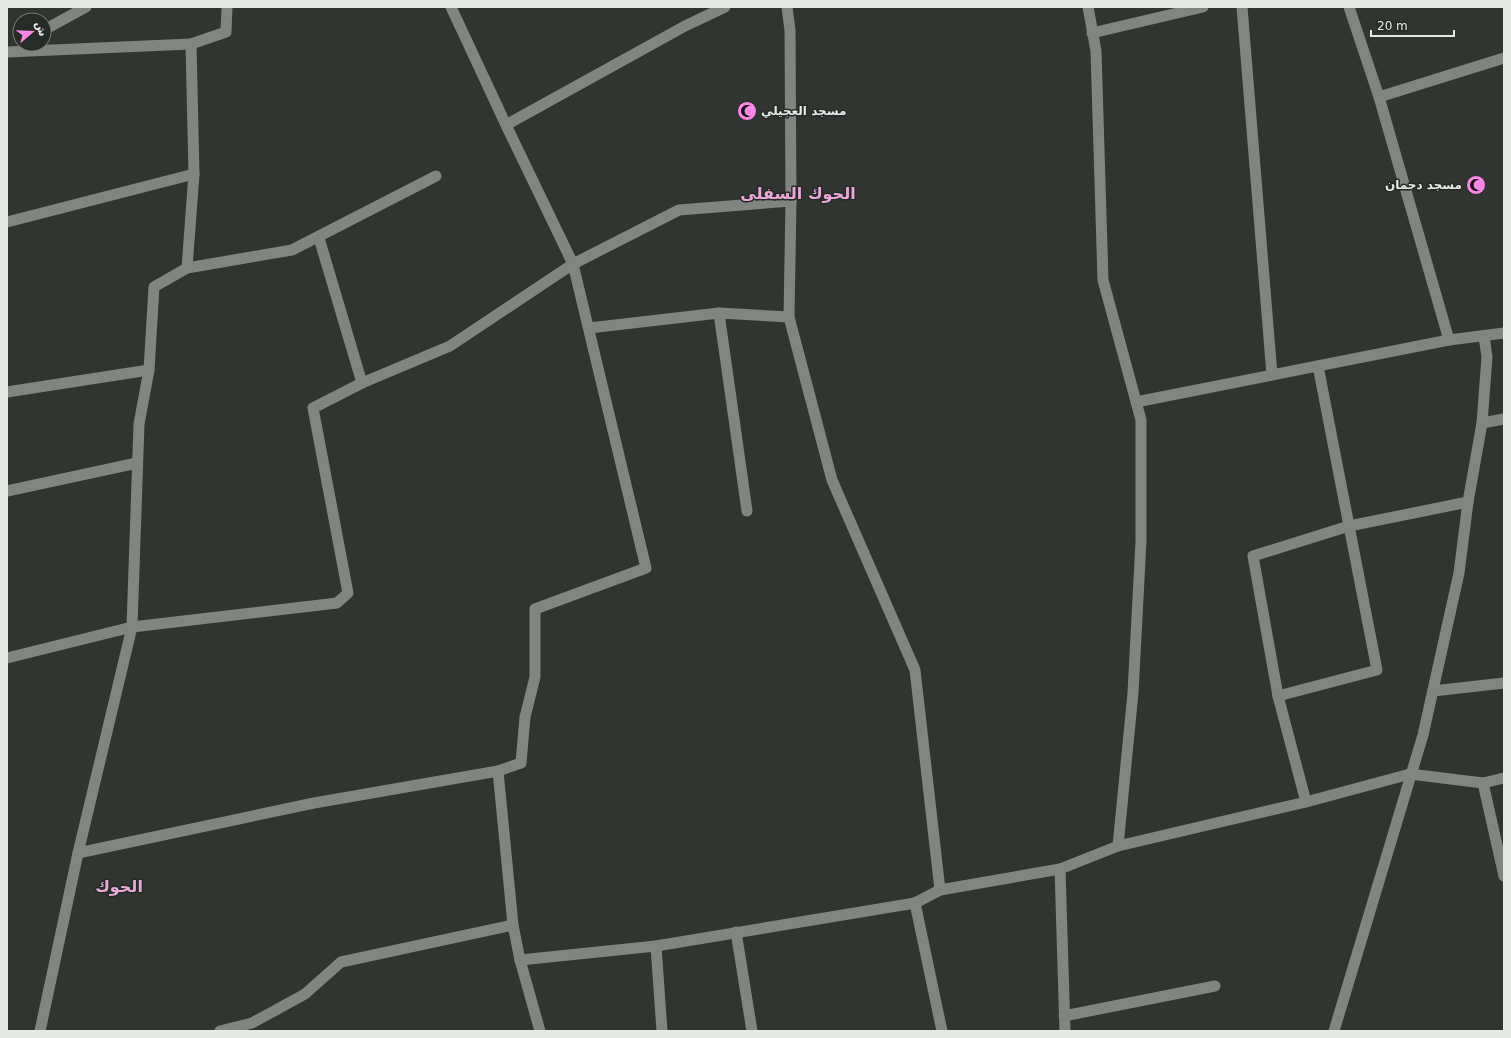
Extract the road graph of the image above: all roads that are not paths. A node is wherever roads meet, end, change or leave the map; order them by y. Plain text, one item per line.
1 (86, 7) edge
2 (227, 7) edge
3 (451, 7) edge
4 (725, 7) edge
5 (786, 7) edge
6 (1088, 7) edge
7 (1203, 7) edge
8 (1242, 7) edge
9 (1349, 7) edge
10 (52, 26) edge
11 (1092, 33) junction
12 (191, 44) junction
13 (7, 51) edge
14 (1504, 58) edge
15 (1379, 97) junction
16 (506, 125) junction
17 (194, 174) junction
18 (436, 176) dead end
19 (791, 201) junction
20 (7, 222) edge
21 (319, 238) junction
22 (573, 264) junction
23 (187, 268) junction
24 (719, 313) junction
25 (789, 317) junction
26 (589, 328) junction
27 (1504, 333) edge
28 (1484, 336) junction
29 (1448, 340) junction
30 (1318, 366) junction
31 (148, 370) junction
32 (1272, 375) junction
33 (362, 383) junction
34 (7, 392) edge
35 (1136, 402) junction
36 (1504, 419) edge
37 (1482, 423) junction
38 (137, 463) junction
39 (7, 491) edge
40 (1468, 502) junction
41 (747, 511) dead end
42 (1349, 526) junction
43 (132, 627) junction
44 (7, 658) edge
45 (1504, 683) edge
46 (1432, 691) junction
47 (1278, 696) junction
48 (498, 771) junction
49 (1410, 774) junction
50 (1504, 778) edge
51 (1483, 783) junction
52 (1306, 802) junction
53 (1118, 846) junction
54 (78, 853) junction
55 (1060, 869) junction
56 (1504, 876) edge
57 (940, 890) junction
58 (915, 902) junction
59 (513, 925) junction
60 (736, 932) junction
61 (656, 946) junction
62 (520, 960) junction
63 (1215, 986) dead end
64 (1064, 1016) junction
65 (253, 1027) edge
66 (40, 1031) edge
67 (220, 1031) edge
68 (540, 1031) edge
69 (662, 1031) edge
70 (752, 1031) edge
71 (942, 1031) edge
72 (1065, 1031) edge
73 (1334, 1031) edge

1 - 10 street
2 - 12 street
3 - 16 street
4 - 16 street
5 - 19 street
6 - 11 street
7 - 11 street
8 - 32 street
9 - 15 street
11 - 35 street
12 - 13 street
12 - 17 street
14 - 15 street
15 - 29 street
16 - 22 street
17 - 20 street
17 - 23 street
18 - 21 street
19 - 22 street
19 - 25 street
21 - 23 street
21 - 33 street
22 - 26 street
22 - 33 street
23 - 31 street
24 - 25 street
24 - 26 street
24 - 41 street
25 - 57 street
26 - 48 street
27 - 28 street
28 - 29 street
28 - 37 street
29 - 30 street
30 - 32 street
30 - 42 street
31 - 34 street
31 - 38 street
32 - 35 street
33 - 43 street
35 - 53 street
36 - 37 street
37 - 40 street
38 - 39 street
38 - 43 street
40 - 42 street
40 - 46 street
42 - 47 street
42 - 47 street
43 - 44 street
43 - 54 street
45 - 46 street
46 - 49 street
47 - 52 street
48 - 54 street
48 - 59 street
49 - 51 street
49 - 52 street
49 - 73 street
50 - 51 street
51 - 56 street
52 - 53 street
53 - 55 street
54 - 66 street
55 - 57 street
55 - 64 street
57 - 58 street
58 - 60 street
58 - 71 street
59 - 62 street
59 - 65 street
60 - 61 street
60 - 70 street
61 - 62 street
61 - 69 street
62 - 68 street
63 - 64 street
64 - 72 street
65 - 67 street

